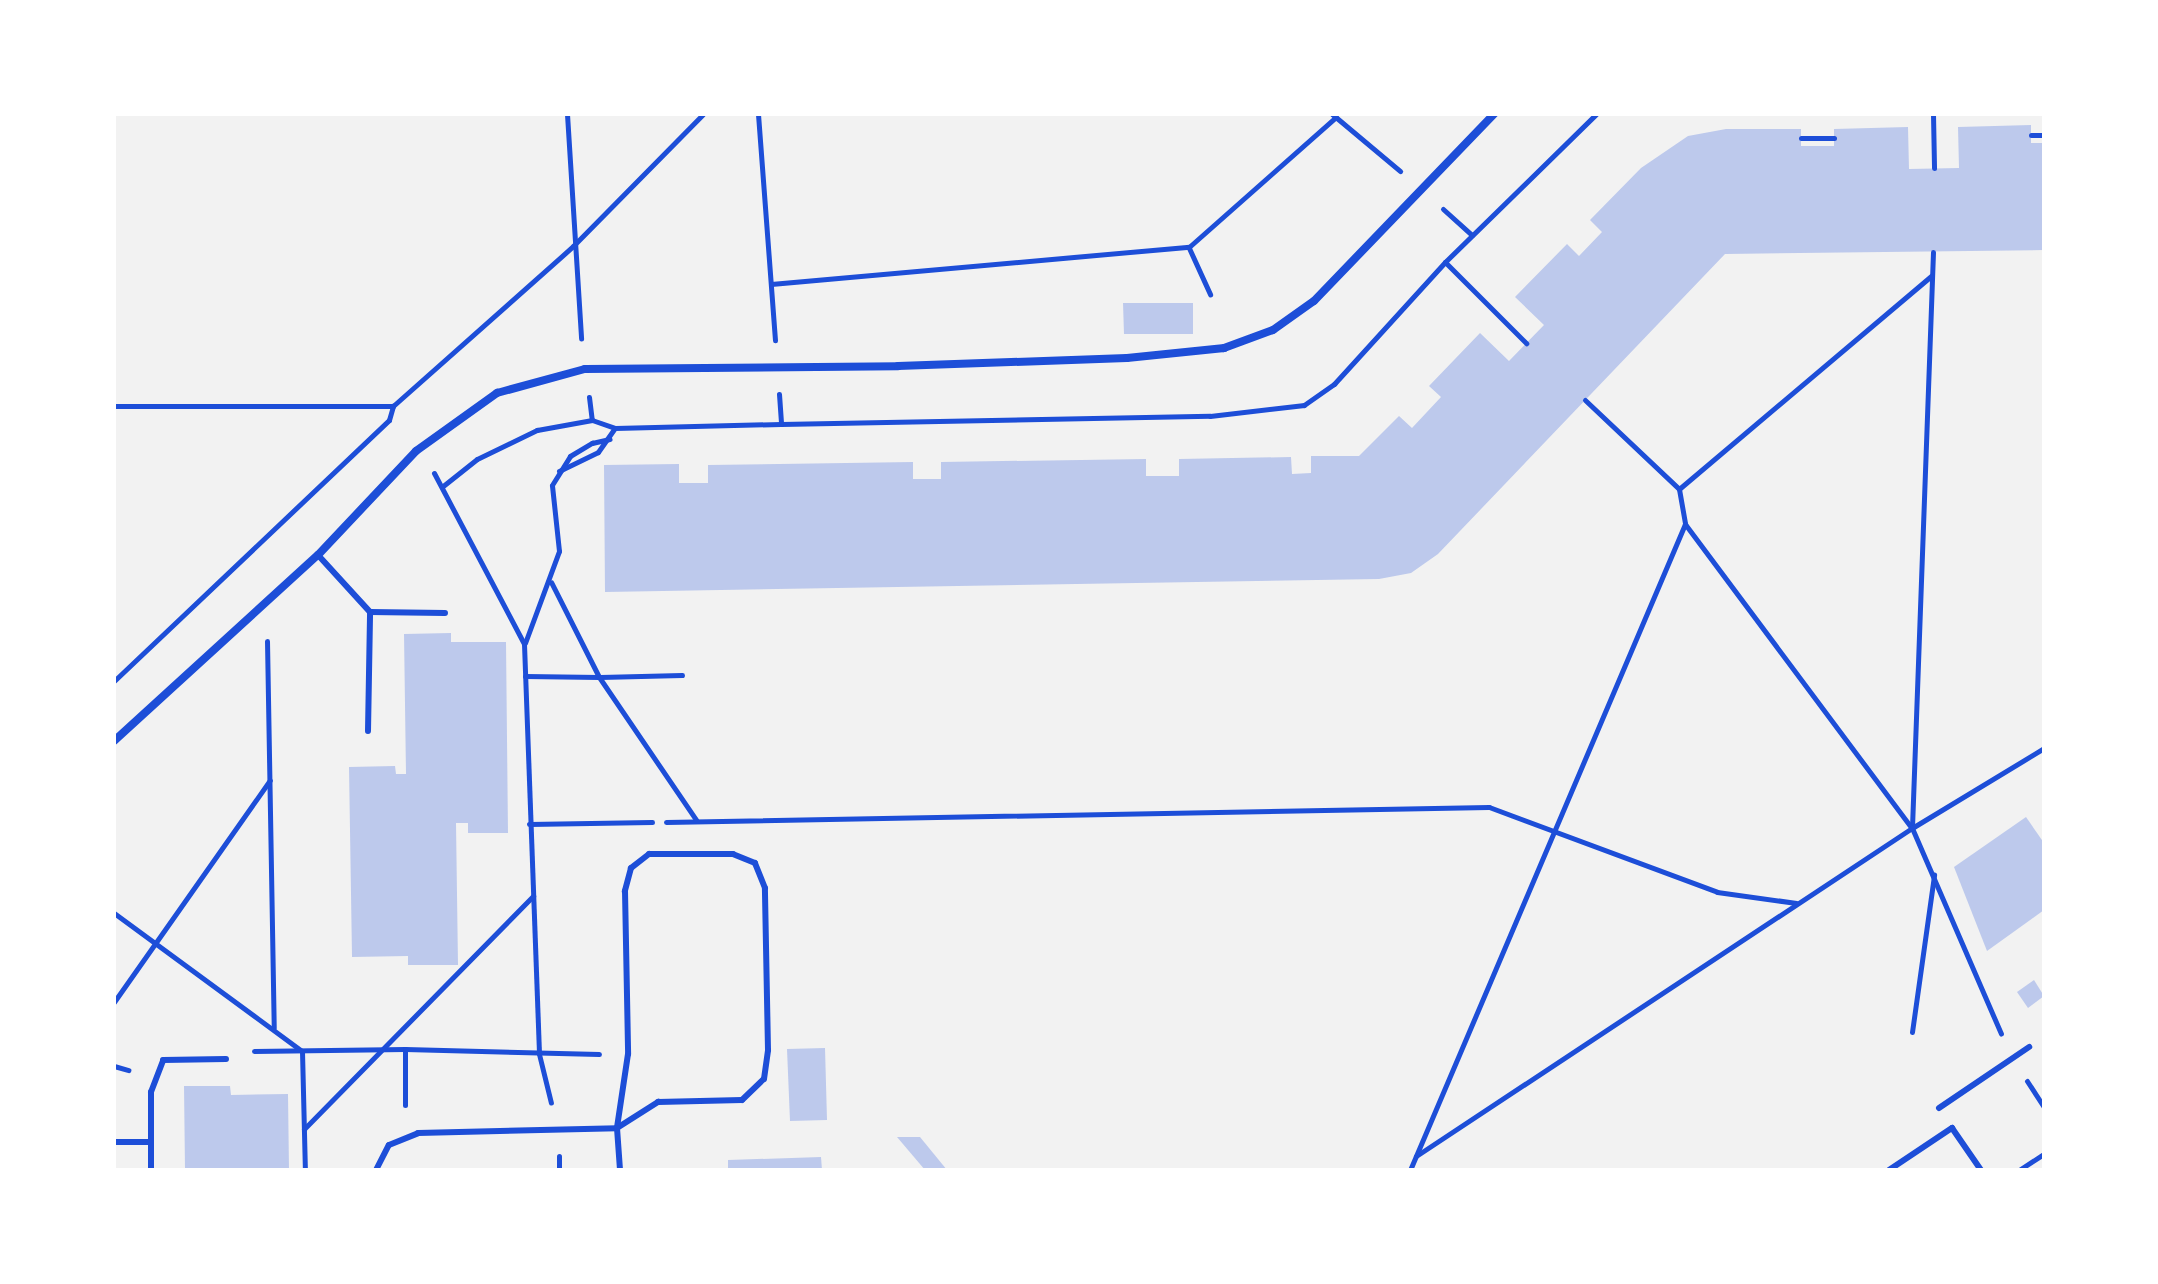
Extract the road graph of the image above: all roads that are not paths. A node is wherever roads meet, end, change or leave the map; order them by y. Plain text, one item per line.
1 (1494, 114) edge
2 (318, 555) junction
3 (370, 612) junction
4 (445, 613) dead end
5 (368, 731) dead end
6 (114, 741) edge
7 (2029, 1047) dead end
8 (226, 1059) dead end
9 (1939, 1108) dead end
10 (617, 1128) junction
11 (114, 1142) edge
12 (151, 1142) junction
13 (151, 1170) edge
14 (376, 1170) edge
15 (620, 1170) edge
16 (1889, 1170) edge
17 (1981, 1170) edge

1 - 2 street
2 - 3 lane
2 - 6 street
3 - 4 lane
3 - 5 lane
7 - 9 lane
8 - 12 lane
10 - 10 lane
10 - 14 lane
10 - 15 lane
11 - 12 lane
12 - 13 lane
16 - 17 lane

